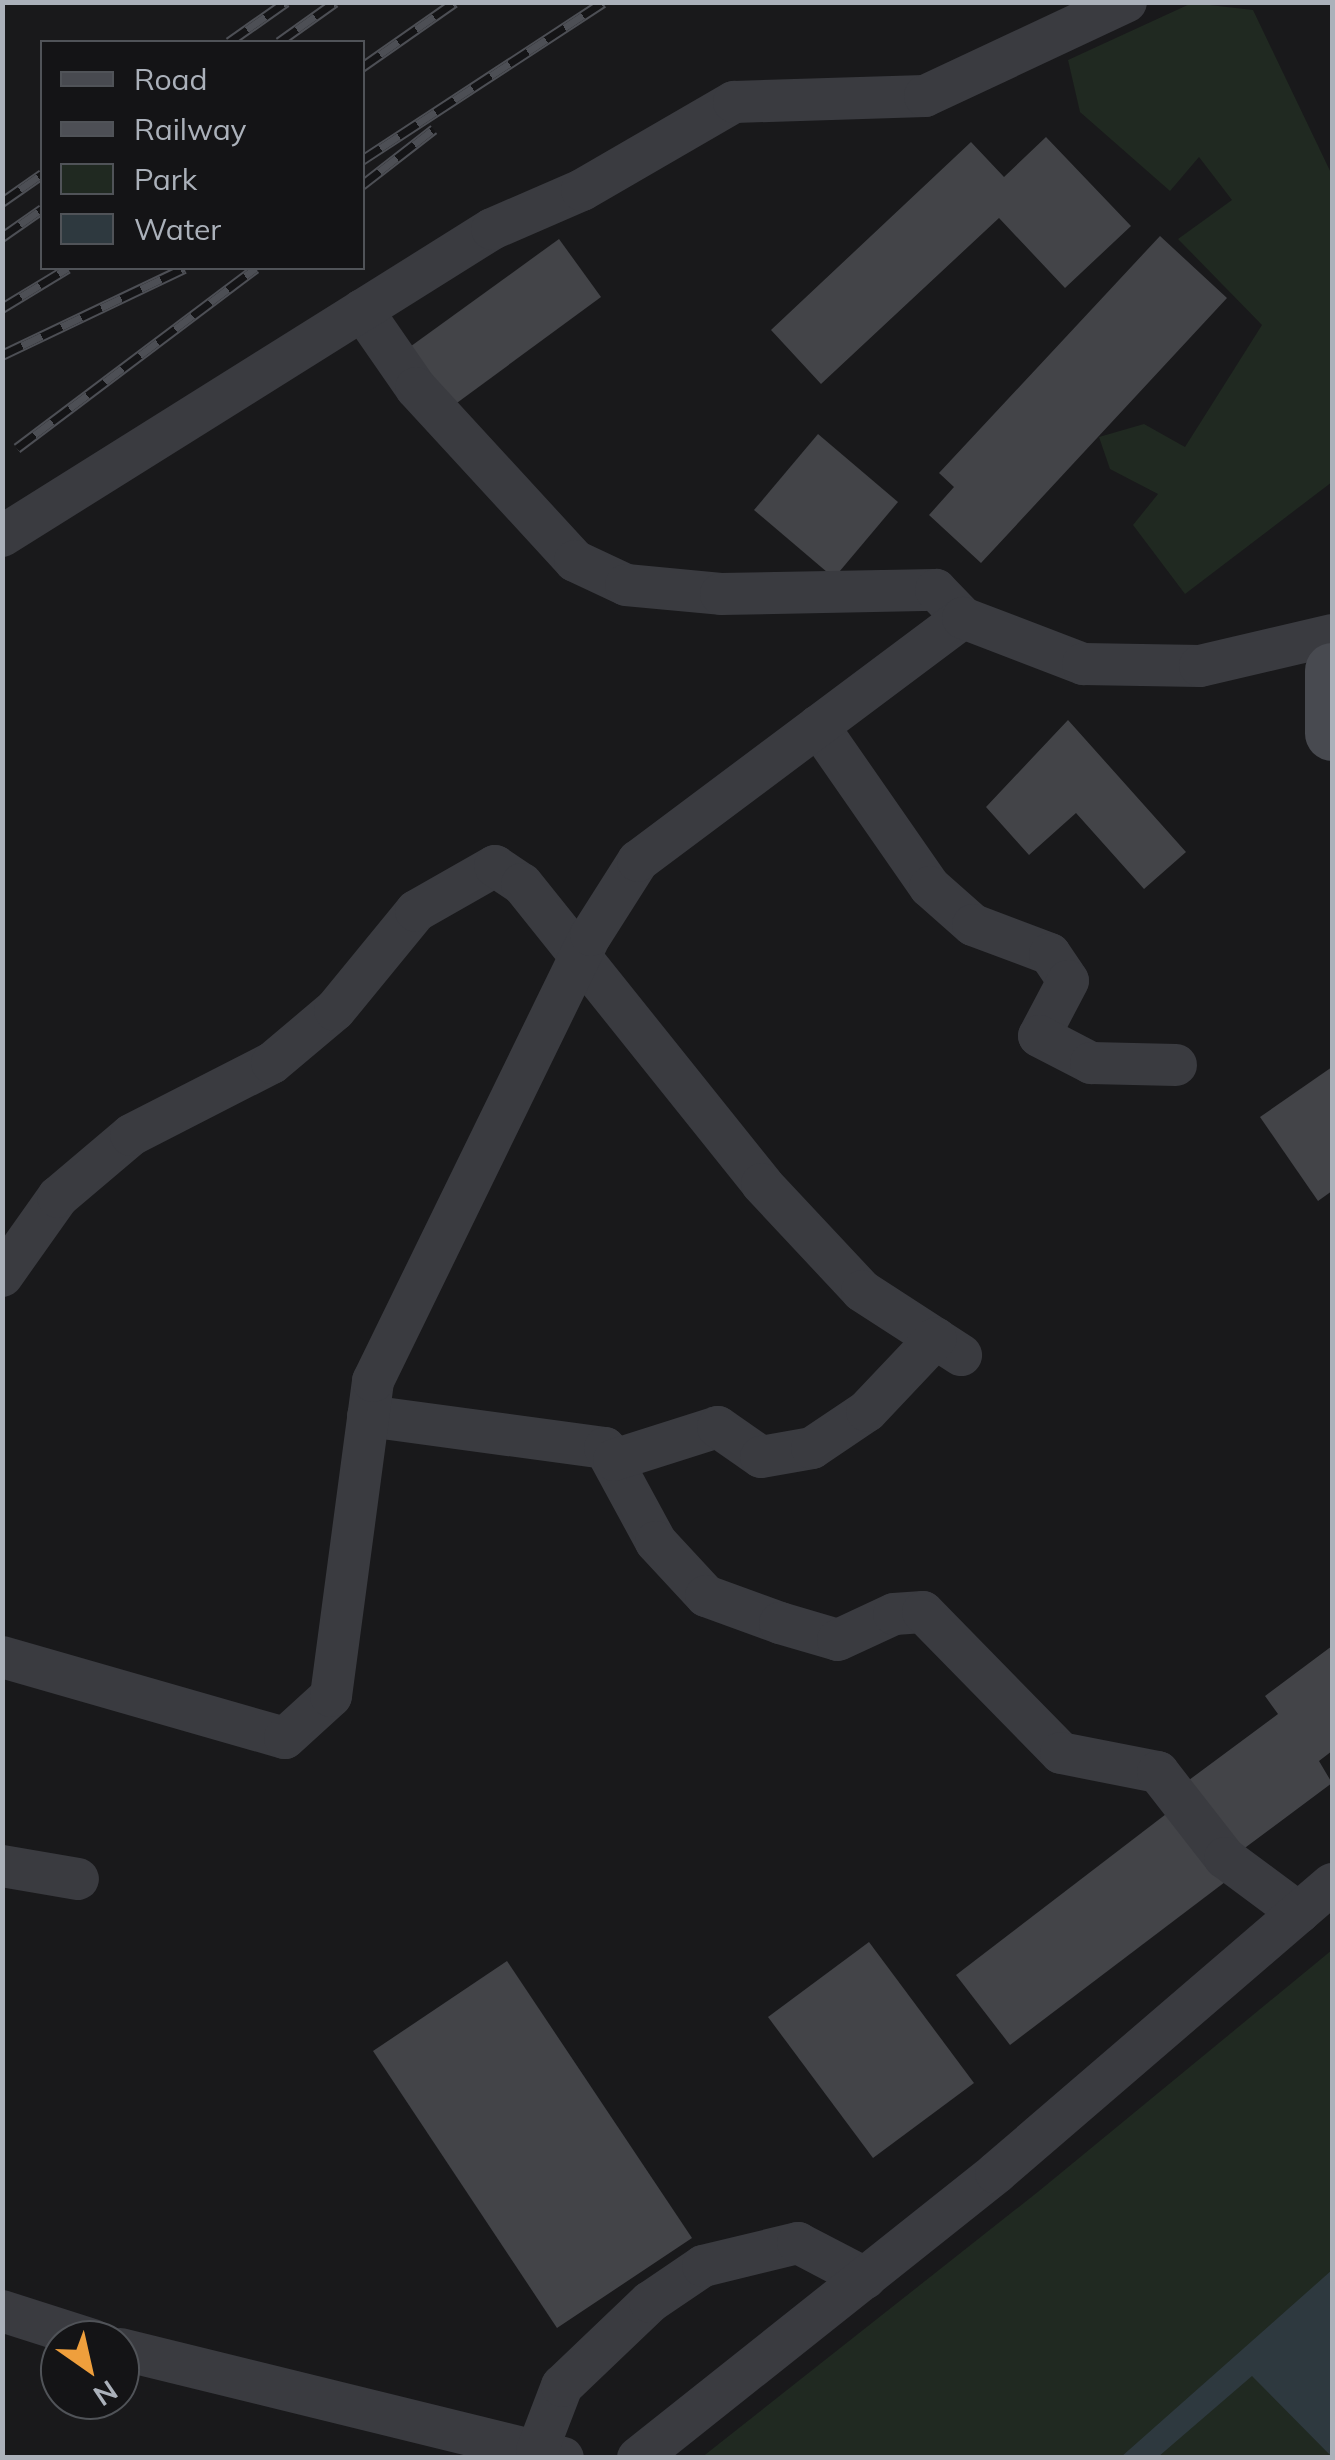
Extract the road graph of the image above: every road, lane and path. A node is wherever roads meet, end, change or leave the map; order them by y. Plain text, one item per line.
1 (1126, 2) edge
2 (362, 310) junction
3 (2, 536) edge
4 (963, 618) junction
5 (1332, 635) edge
6 (1332, 670) edge
7 (818, 726) junction
8 (1332, 733) edge
9 (581, 956) junction
10 (1176, 1065) dead end
11 (2, 1276) edge
12 (368, 1416) junction
13 (614, 1460) junction
14 (2, 1657) edge
15 (2, 1866) edge
16 (78, 1879) dead end
17 (1332, 1884) edge
18 (1299, 1913) junction
19 (865, 2278) junction
20 (2, 2312) edge
21 (40, 2324) edge
22 (140, 2353) edge
23 (550, 2454) edge
24 (638, 2458) edge

1 - 2 street
2 - 3 street
2 - 4 street
4 - 5 street
4 - 7 street
6 - 8 main road
7 - 9 street
7 - 10 street
9 - 11 street
9 - 12 street
9 - 13 street
12 - 13 street
12 - 14 street
13 - 18 street
15 - 16 street
17 - 18 street
18 - 19 street
19 - 23 street
19 - 24 street
20 - 21 street
22 - 23 street

